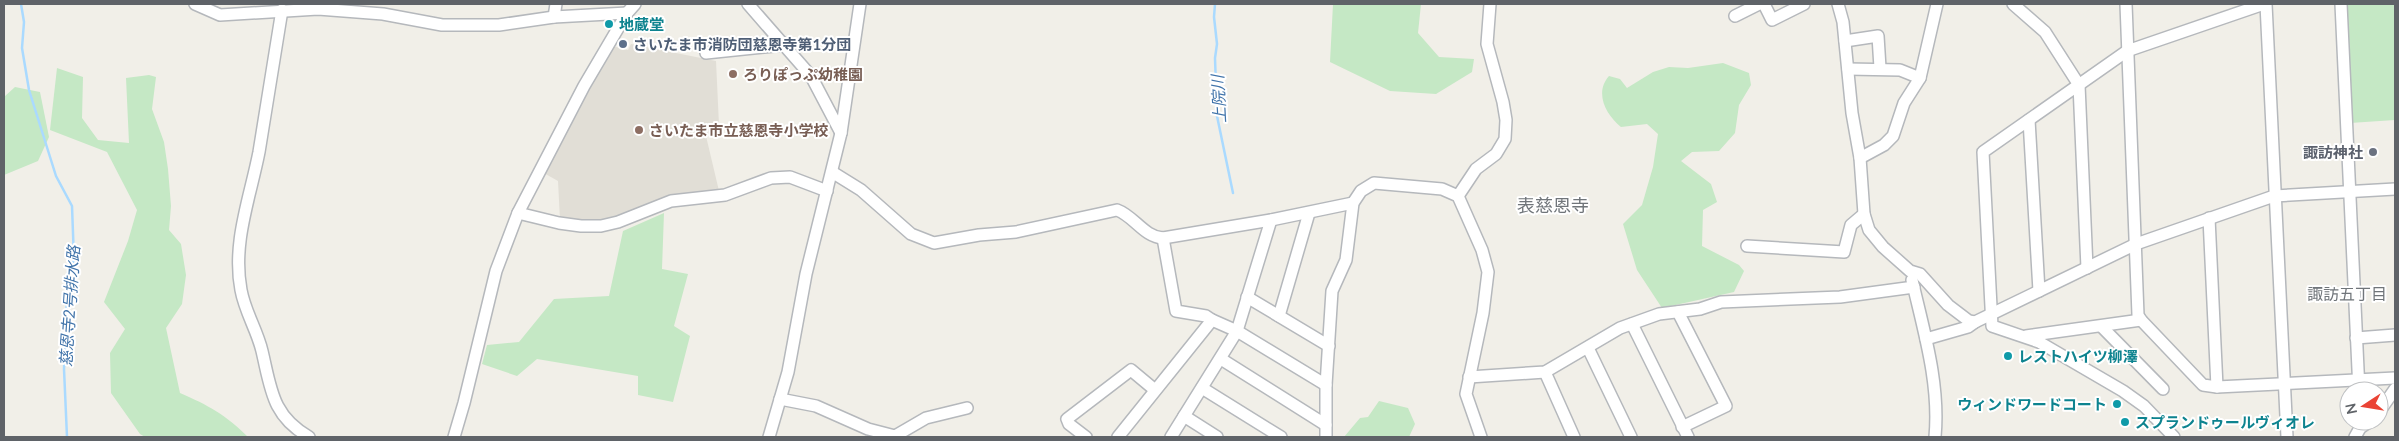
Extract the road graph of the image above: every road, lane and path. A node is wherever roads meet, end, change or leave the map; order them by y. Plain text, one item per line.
1 (195, 4) edge
2 (556, 4) edge
3 (635, 4) edge
4 (748, 4) edge
5 (860, 4) edge
6 (1490, 4) edge
7 (1759, 4) edge
8 (1764, 4) edge
9 (1804, 4) edge
10 (1838, 4) edge
11 (1937, 4) edge
12 (2013, 4) edge
13 (2126, 4) edge
14 (2265, 4) edge
15 (2341, 4) edge
16 (282, 10) junction
17 (627, 13) junction
18 (1734, 16) dead end
19 (554, 17) junction
20 (1845, 41) junction
21 (784, 45) junction
22 (2127, 51) junction
23 (706, 53) dead end
24 (1880, 68) junction
25 (1848, 70) junction
26 (1920, 78) junction
27 (2079, 85) junction
28 (2029, 120) junction
29 (841, 133) junction
30 (1860, 158) junction
31 (832, 172) junction
32 (2395, 189) edge
33 (827, 191) junction
34 (2349, 191) junction
35 (1458, 196) junction
36 (2274, 196) junction
37 (1353, 203) junction
38 (518, 213) junction
39 (1309, 213) junction
40 (1864, 214) junction
41 (2209, 218) junction
42 (1271, 220) junction
43 (1163, 238) junction
44 (2136, 244) junction
45 (1747, 246) dead end
46 (2087, 268) junction
47 (1910, 271) junction
48 (1914, 287) junction
49 (2039, 291) junction
50 (1247, 297) junction
51 (1678, 312) junction
52 (1991, 315) junction
53 (1279, 316) junction
54 (1212, 320) junction
55 (2141, 320) junction
56 (1975, 322) junction
57 (1632, 324) junction
58 (2102, 327) junction
59 (1237, 330) junction
60 (2395, 335) edge
61 (2025, 336) junction
62 (2356, 338) junction
63 (1926, 339) junction
64 (1330, 346) junction
65 (1588, 348) junction
66 (1221, 359) junction
67 (1545, 372) junction
68 (1469, 377) junction
69 (2395, 378) edge
70 (2358, 381) edge
71 (2381, 381) edge
72 (2286, 384) junction
73 (1326, 385) junction
74 (2339, 385) edge
75 (2217, 387) junction
76 (1202, 388) junction
77 (2163, 389) dead end
78 (1155, 390) junction
79 (780, 399) junction
80 (967, 408) dead end
81 (1184, 416) junction
82 (1326, 425) junction
83 (1685, 432) edge
84 (309, 437) edge
85 (454, 437) edge
86 (769, 437) edge
87 (1086, 437) edge
88 (1118, 437) edge
89 (1171, 437) edge
90 (1217, 437) edge
91 (1281, 437) edge
92 (1326, 437) edge
93 (1481, 437) edge
94 (1574, 437) edge
95 (1631, 437) edge
96 (1935, 437) edge
97 (2174, 437) edge
98 (2287, 437) edge

1 - 16 street
2 - 19 street
3 - 17 street
4 - 21 street
5 - 29 street
6 - 35 street
7 - 18 street
8 - 9 street
10 - 20 street
11 - 26 street
12 - 27 street
13 - 22 street
14 - 22 street
14 - 36 street
15 - 34 street
16 - 19 street
16 - 84 street
17 - 19 street
17 - 38 street
20 - 24 street
20 - 25 street
21 - 23 street
21 - 29 street
22 - 27 street
22 - 44 street
24 - 25 street
24 - 26 street
25 - 30 street
26 - 30 street
27 - 28 street
27 - 46 street
28 - 49 street
28 - 52 street
29 - 31 street
30 - 40 street
31 - 33 street
31 - 43 street
32 - 34 street
33 - 38 street
33 - 79 street
34 - 36 street
34 - 62 street
35 - 37 street
35 - 68 street
36 - 41 street
36 - 72 street
37 - 39 street
37 - 64 street
38 - 85 street
39 - 42 street
39 - 53 street
40 - 45 street
40 - 47 street
41 - 44 street
41 - 75 street
42 - 43 street
42 - 50 street
43 - 54 street
44 - 46 street
44 - 55 street
46 - 49 street
47 - 48 street
47 - 56 street
48 - 51 street
48 - 63 street
49 - 52 street
50 - 53 street
50 - 59 street
51 - 57 street
51 - 83 street
52 - 56 street
52 - 61 street
53 - 64 street
54 - 59 street
54 - 78 street
55 - 58 street
55 - 75 street
56 - 63 street
57 - 65 street
57 - 83 street
58 - 61 street
58 - 77 street
59 - 66 street
59 - 73 street
60 - 62 street
61 - 97 street
62 - 70 street
63 - 96 street
64 - 73 street
65 - 67 street
65 - 95 street
66 - 76 street
66 - 82 street
67 - 68 street
67 - 94 street
68 - 93 street
69 - 71 street
72 - 74 street
72 - 75 street
72 - 98 street
73 - 82 street
76 - 81 street
76 - 91 street
78 - 87 street
78 - 88 street
79 - 80 street
79 - 86 street
81 - 89 street
81 - 90 street
82 - 92 street

